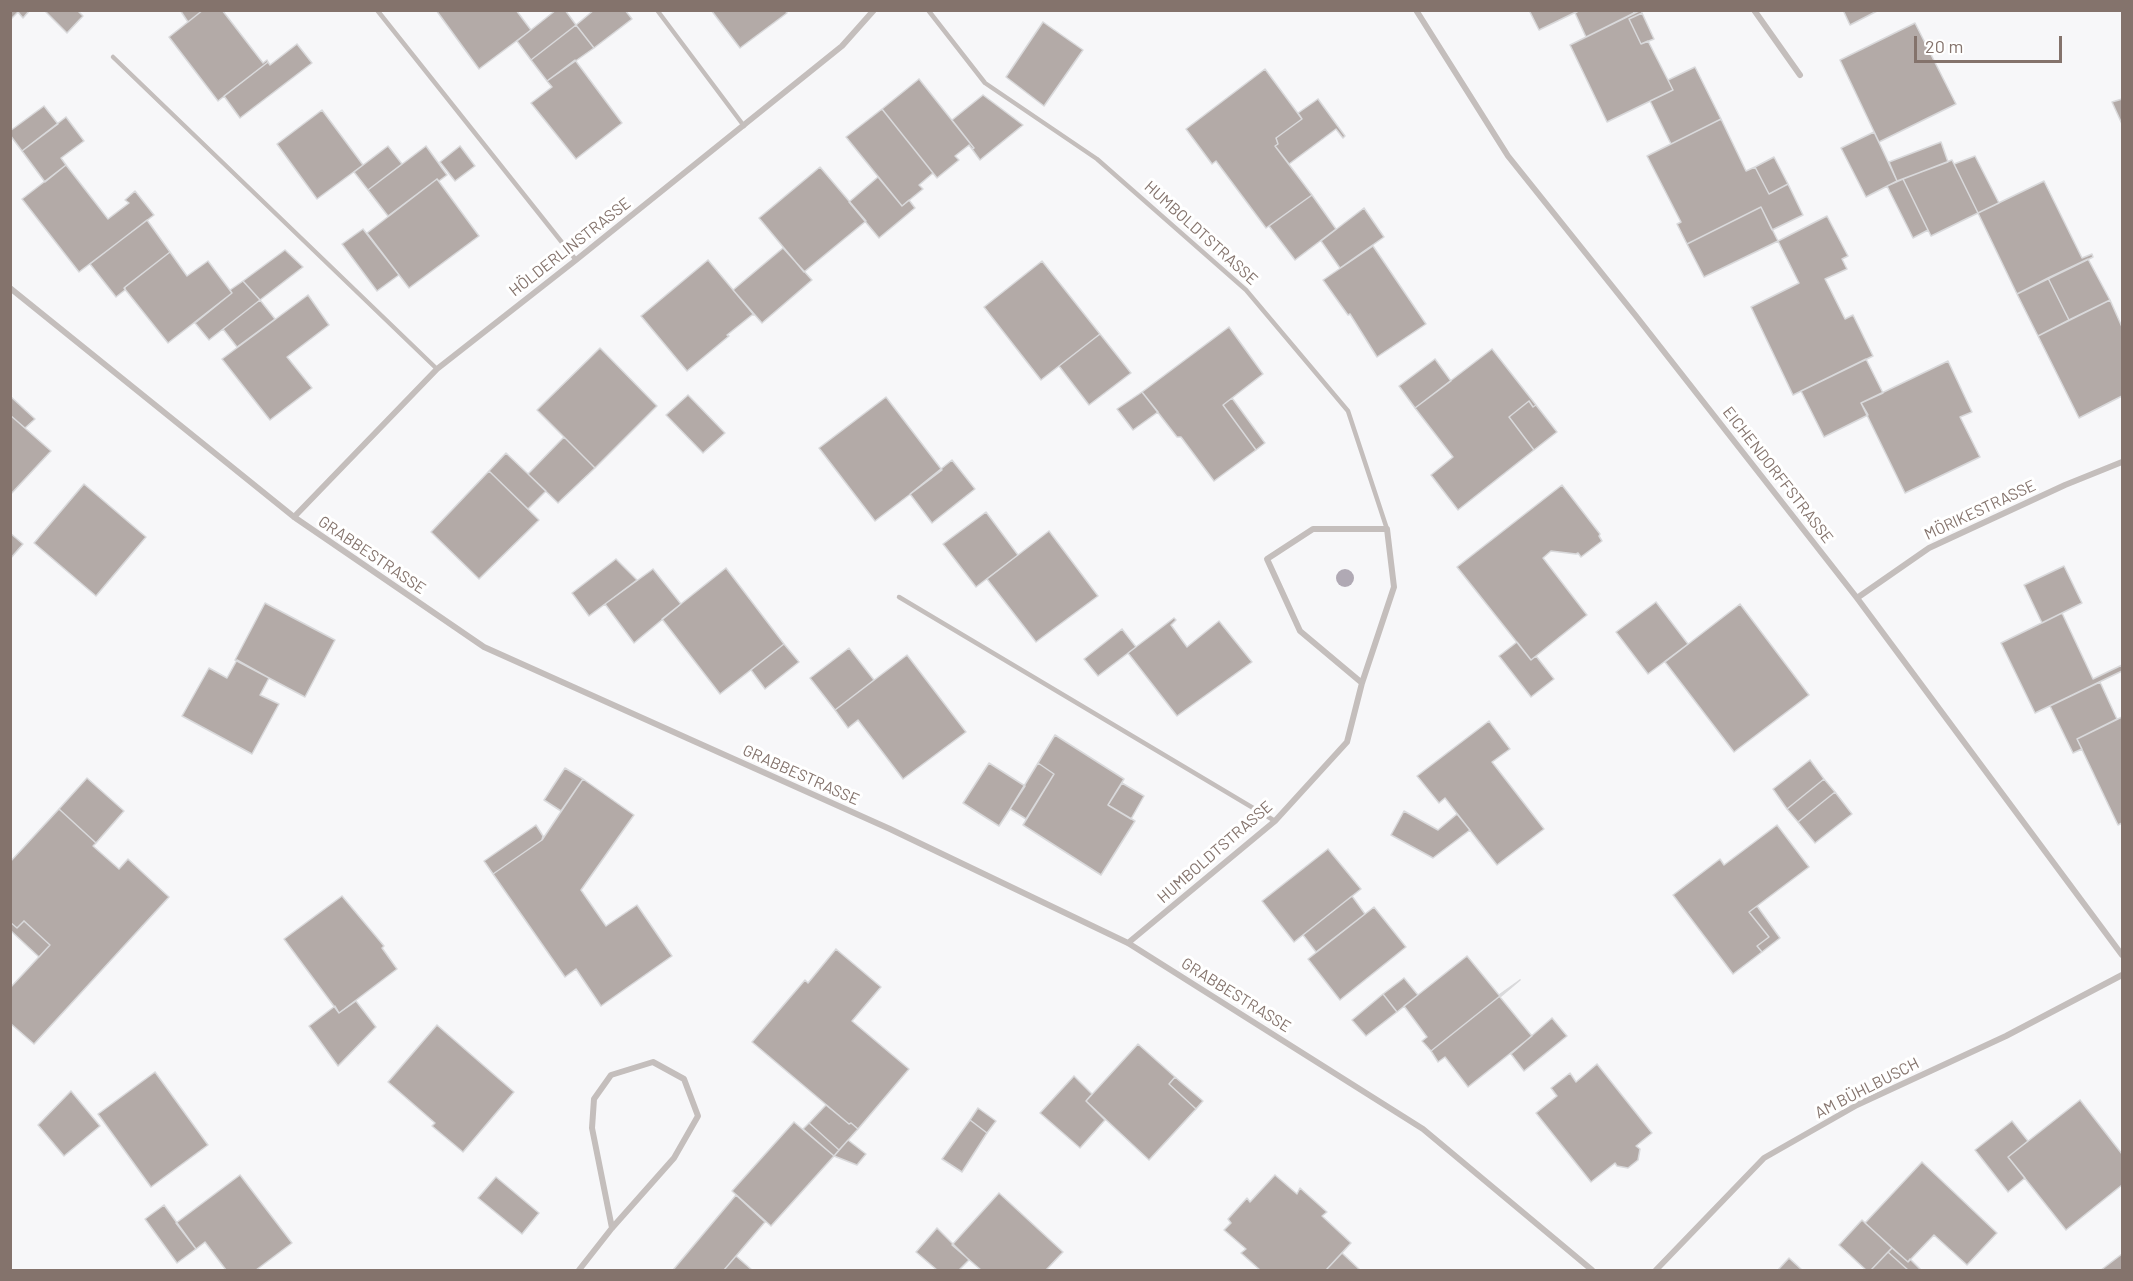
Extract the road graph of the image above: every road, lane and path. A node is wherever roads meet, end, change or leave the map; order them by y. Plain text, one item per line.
1 (377, 10) edge
2 (657, 10) edge
3 (874, 10) edge
4 (928, 10) edge
5 (1416, 10) edge
6 (1754, 10) edge
7 (113, 57) dead end
8 (1800, 75) dead end
9 (744, 126) junction
10 (576, 260) junction
11 (10, 288) edge
12 (437, 369) junction
13 (2122, 462) edge
14 (294, 518) junction
15 (1387, 529) junction
16 (899, 597) dead end
17 (1857, 598) junction
18 (1362, 683) junction
19 (1275, 821) junction
20 (1128, 943) junction
21 (2122, 955) edge
22 (2122, 975) edge
23 (612, 1228) junction
24 (579, 1270) edge
25 (1592, 1270) edge
26 (1656, 1270) edge

1 - 10 lane
2 - 9 lane
3 - 9 street, HÖLDERLINSTRASSE
4 - 15 lane, HUMBOLDTSTRASSE
5 - 17 street, EICHENDORFFSTRASSE
6 - 8 street
7 - 12 lane
9 - 10 street, HÖLDERLINSTRASSE
10 - 12 street, HÖLDERLINSTRASSE
11 - 14 street, GRABBESTRASSE
12 - 14 street, HÖLDERLINSTRASSE
13 - 17 street, MÖRIKESTRASSE
14 - 20 street, GRABBESTRASSE
15 - 18 street, HUMBOLDTSTRASSE
15 - 18 street
16 - 19 lane
17 - 21 street, EICHENDORFFSTRASSE
18 - 19 street, HUMBOLDTSTRASSE
19 - 20 street, HUMBOLDTSTRASSE
20 - 25 street, GRABBESTRASSE
22 - 26 street, AM BÜHLBUSCH
23 - 23 street
23 - 24 street

